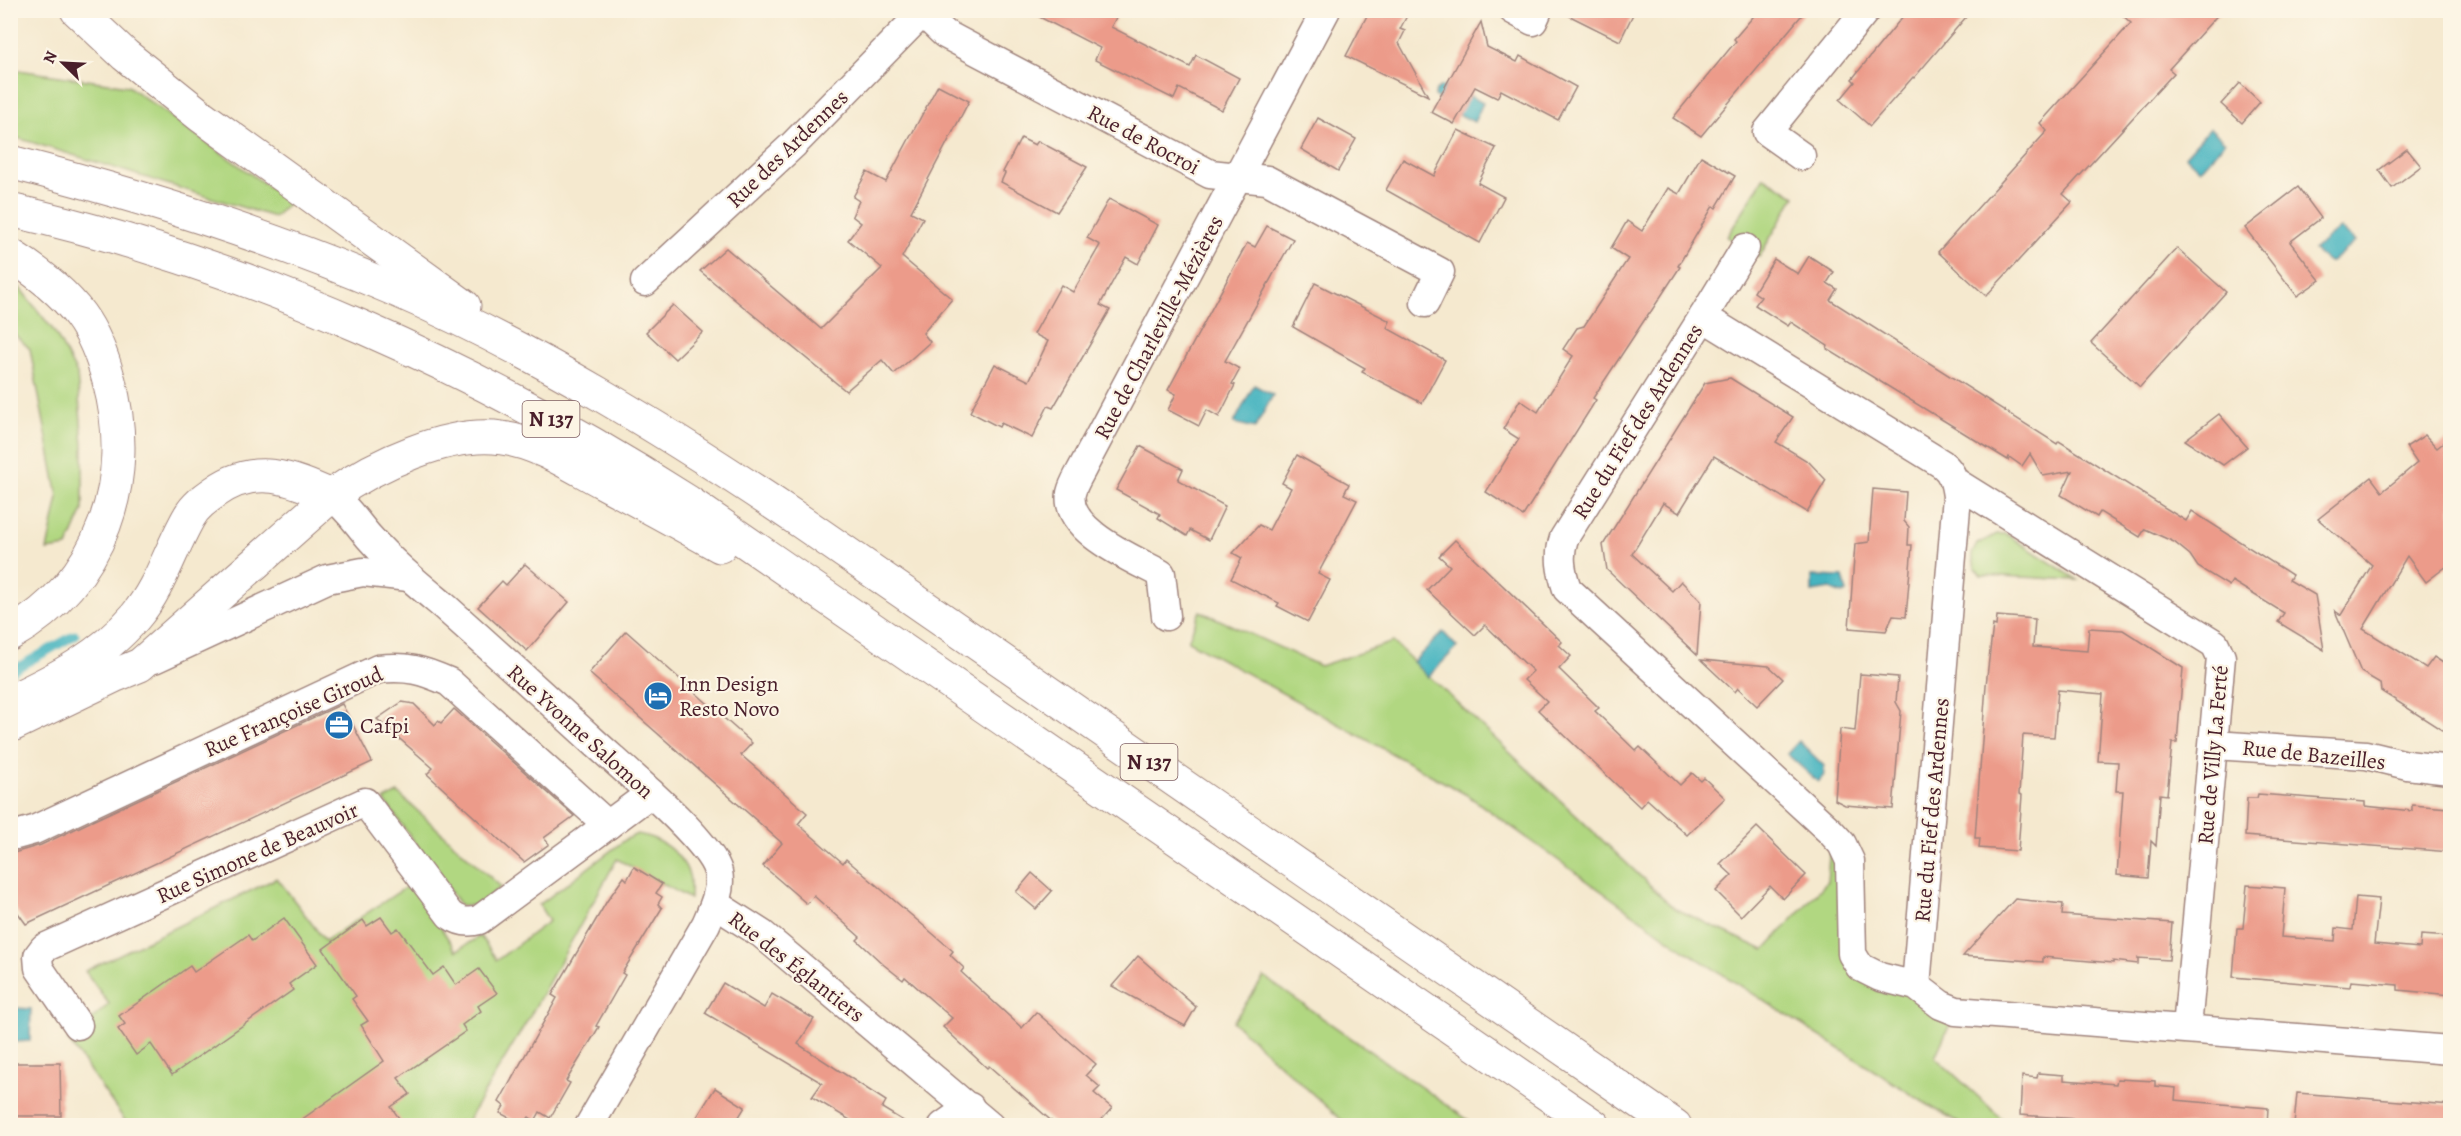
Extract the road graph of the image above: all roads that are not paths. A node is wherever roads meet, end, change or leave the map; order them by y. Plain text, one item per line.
1 (77, 10) edge
2 (1326, 10) edge
3 (1513, 10) edge
4 (1538, 10) edge
5 (1866, 10) edge
6 (924, 12) edge
7 (1801, 156) dead end
8 (10, 162) edge
9 (1238, 177) junction
10 (10, 210) edge
11 (1745, 248) dead end
12 (10, 255) edge
13 (645, 282) dead end
14 (1425, 303) dead end
15 (1703, 317) junction
16 (537, 359) junction
17 (1955, 482) junction
18 (331, 495) junction
19 (410, 577) junction
20 (1166, 616) dead end
21 (10, 634) edge
22 (882, 634) junction
23 (140, 665) junction
24 (10, 701) edge
25 (10, 726) edge
26 (2214, 745) junction
27 (2451, 770) edge
28 (651, 793) junction
29 (608, 825) junction
30 (10, 835) edge
31 (715, 904) junction
32 (1916, 986) junction
33 (78, 1025) dead end
34 (2187, 1028) junction
35 (2451, 1050) edge
36 (980, 1116) edge
37 (589, 1125) edge
38 (943, 1125) edge
39 (1594, 1125) edge
40 (1675, 1125) edge

1 - 16 main road
2 - 9 street, Rue de Charleville-Mézières
3 - 4 street
5 - 7 street
6 - 9 street, Rue de Rocroi
6 - 13 street, Rue des Ardennes
8 - 16 main road, N 137
9 - 14 street, Rue de Rocroi
9 - 20 street, Rue de Charleville-Mézières
10 - 22 main road, N 137
11 - 15 street
12 - 21 main road
15 - 17 street, Rue du Fief des Ardennes
15 - 32 street, Rue du Fief des Ardennes
16 - 40 main road, N 137
17 - 26 street, Rue de Villy La Ferté
17 - 32 street, Rue du Fief des Ardennes
18 - 19 street, Rue Yvonne Salomon
18 - 22 main road
18 - 23 main road
18 - 24 main road
19 - 23 street
19 - 28 street, Rue Yvonne Salomon
22 - 39 main road, N 137
23 - 25 main road
26 - 27 street, Rue de Bazeilles
26 - 34 street, Rue de Villy La Ferté
28 - 29 street, Rue Simone de Beauvoir
28 - 31 street, Rue Yvonne Salomon
29 - 30 street, Rue Françoise Giroud
29 - 33 street, Rue Simone de Beauvoir
31 - 36 street, Rue des Églantiers
31 - 37 street, Rue des Églantiers
32 - 34 street, Rue du Fief des Ardennes
34 - 35 street, Rue du Fief des Ardennes
36 - 38 street

